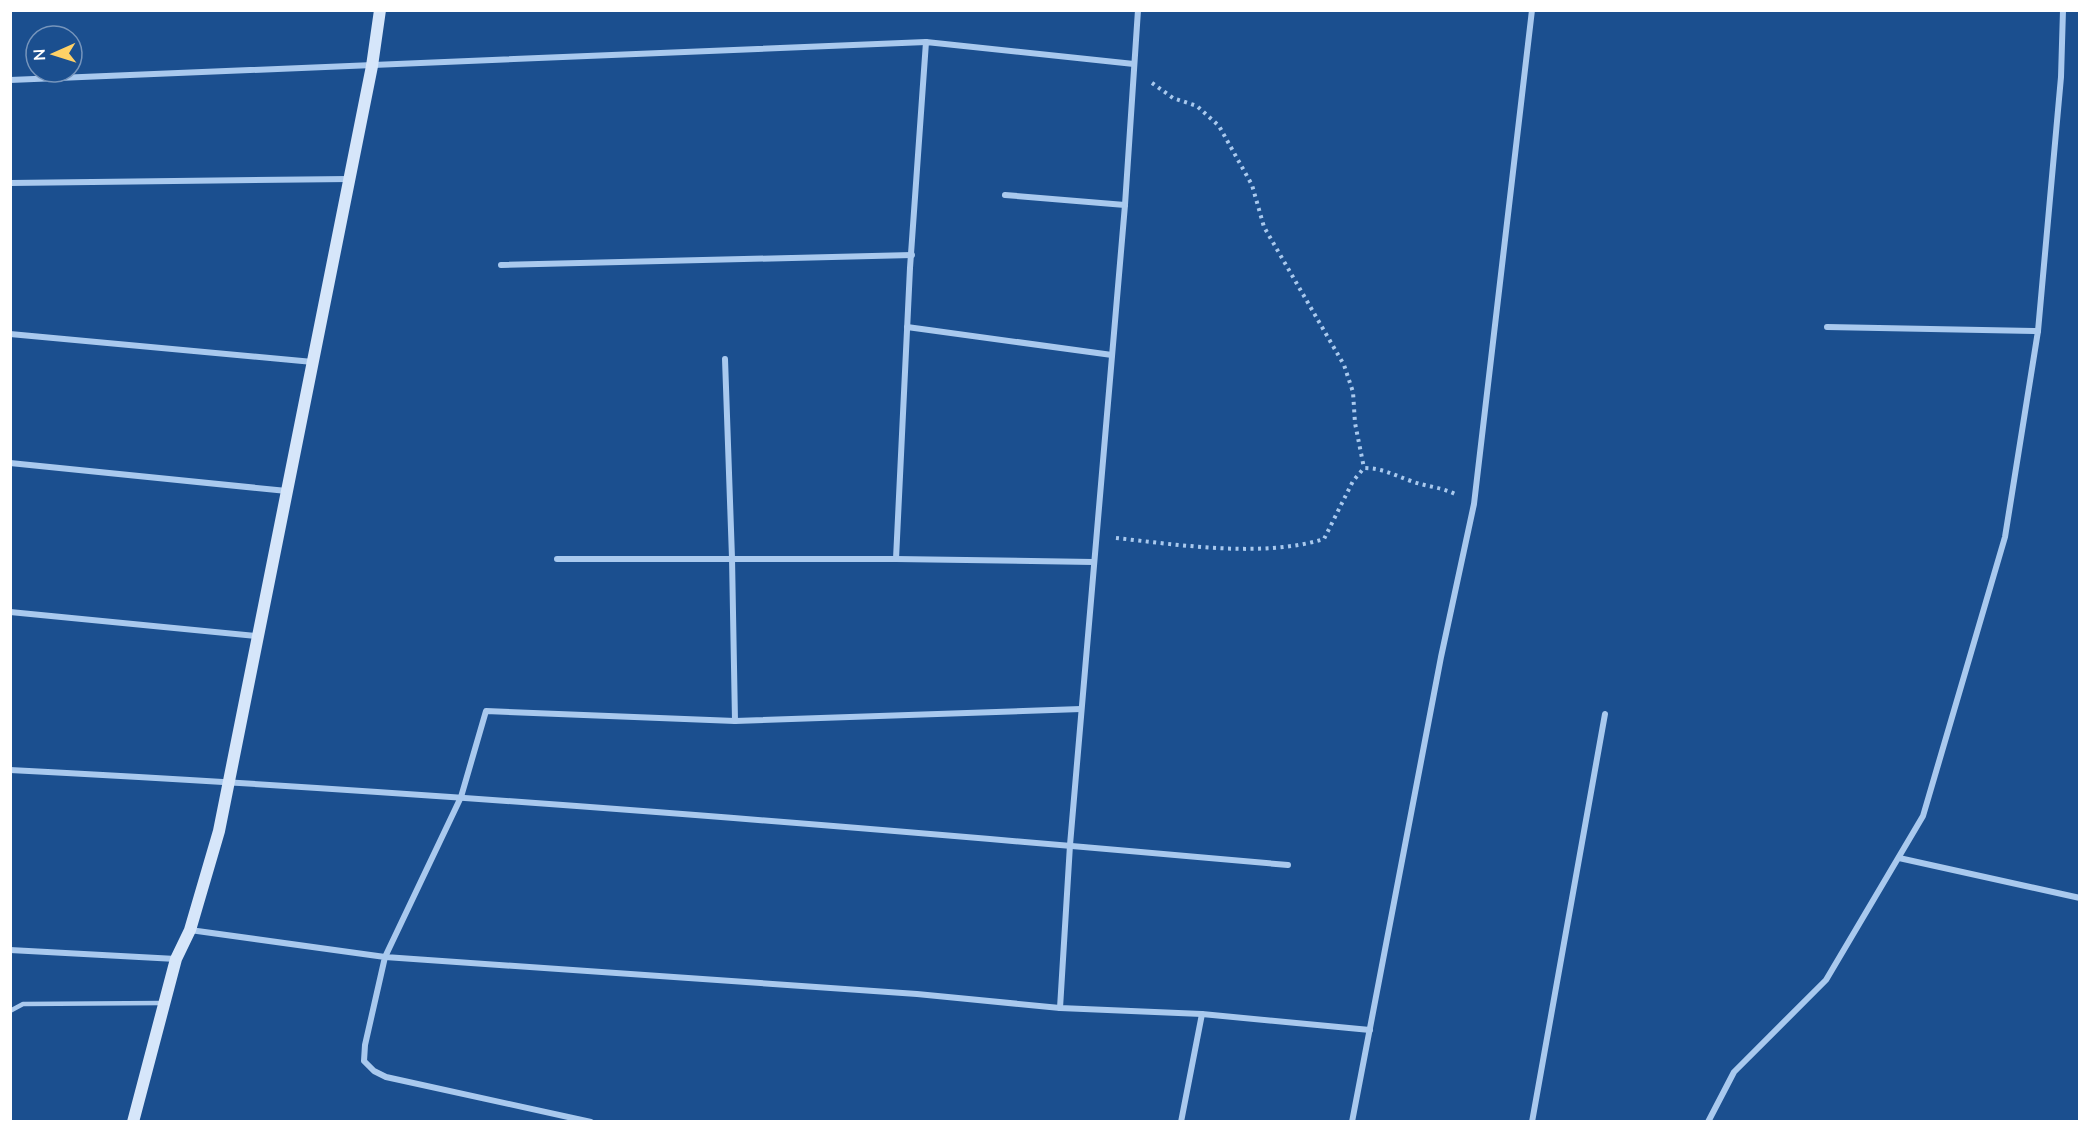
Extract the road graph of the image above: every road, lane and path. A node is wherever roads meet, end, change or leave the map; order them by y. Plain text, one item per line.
1 (380, 10) edge
2 (1138, 10) edge
3 (1532, 10) edge
4 (2062, 10) edge
5 (926, 42) junction
6 (1134, 64) junction
7 (372, 66) junction
8 (10, 80) edge
9 (349, 179) junction
10 (10, 183) edge
11 (1005, 195) dead end
12 (1125, 205) junction
13 (912, 255) junction
14 (501, 266) dead end
15 (907, 327) junction
16 (1827, 327) dead end
17 (2038, 331) junction
18 (10, 334) edge
19 (1112, 355) junction
20 (725, 359) dead end
21 (313, 362) junction
22 (10, 463) edge
23 (1364, 468) junction
24 (287, 491) junction
25 (1474, 504) junction
26 (1096, 536) junction
27 (732, 558) junction
28 (557, 559) dead end
29 (896, 559) junction
30 (1093, 562) junction
31 (10, 612) edge
32 (257, 636) junction
33 (1081, 709) junction
34 (1605, 714) dead end
35 (735, 721) junction
36 (10, 770) edge
37 (228, 782) junction
38 (461, 797) junction
39 (1070, 845) junction
40 (1899, 858) junction
41 (1288, 864) dead end
42 (2079, 898) edge
43 (190, 930) junction
44 (10, 950) edge
45 (385, 957) junction
46 (176, 959) junction
47 (164, 1004) junction
48 (1060, 1008) junction
49 (10, 1011) edge
50 (1202, 1014) junction
51 (1370, 1030) junction
52 (133, 1122) edge
53 (591, 1122) edge
54 (1181, 1122) edge
55 (1352, 1122) edge
56 (1532, 1122) edge
57 (1708, 1122) edge

1 - 7 street
2 - 6 street
3 - 25 street
4 - 17 street
5 - 6 street
5 - 7 street
5 - 13 street
6 - 12 street
6 - 23 path
7 - 8 street
7 - 9 street
9 - 10 street
9 - 21 street
11 - 12 street
12 - 19 street
13 - 14 street
13 - 15 street
15 - 19 street
15 - 29 street
16 - 17 street
17 - 40 street
18 - 21 street
19 - 26 street
20 - 27 street
21 - 24 street
22 - 24 street
23 - 25 path
23 - 26 path
24 - 32 street
25 - 51 street
26 - 30 street
27 - 28 street
27 - 29 street
27 - 35 street
29 - 30 street
30 - 33 street
31 - 32 street
32 - 37 street
33 - 35 street
33 - 39 street
34 - 56 street
35 - 38 street
36 - 37 street
37 - 38 street
37 - 43 street
38 - 39 street
38 - 45 street
39 - 41 street
39 - 48 street
40 - 42 street
40 - 57 street
43 - 45 street
43 - 46 street
44 - 46 street
45 - 48 street
45 - 53 street
46 - 47 street
47 - 49 lane
47 - 52 street
48 - 50 street
50 - 51 street
50 - 54 street
51 - 55 street

